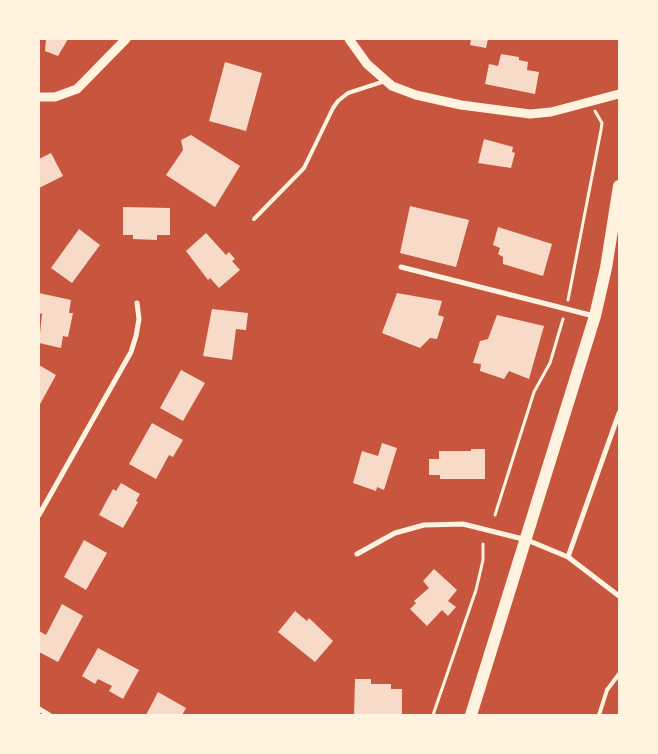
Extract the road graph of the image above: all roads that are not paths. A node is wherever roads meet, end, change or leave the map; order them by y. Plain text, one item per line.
1 (126, 39) edge
2 (349, 39) edge
3 (385, 81) junction
4 (619, 94) edge
5 (39, 97) edge
6 (619, 186) edge
7 (254, 219) dead end
8 (400, 267) dead end
9 (137, 304) dead end
10 (594, 316) junction
11 (619, 413) edge
12 (39, 515) edge
13 (527, 540) junction
14 (357, 554) dead end
15 (568, 557) junction
16 (619, 596) edge
17 (619, 674) edge
18 (39, 709) edge
19 (49, 715) edge
20 (471, 715) edge
21 (599, 715) edge

1 - 5 street
2 - 3 street
3 - 4 street
3 - 7 lane
6 - 10 main road
8 - 10 street
9 - 12 street
10 - 13 main road
11 - 15 street
13 - 14 street
13 - 15 street
13 - 20 main road
15 - 16 street
17 - 21 lane
18 - 19 street

